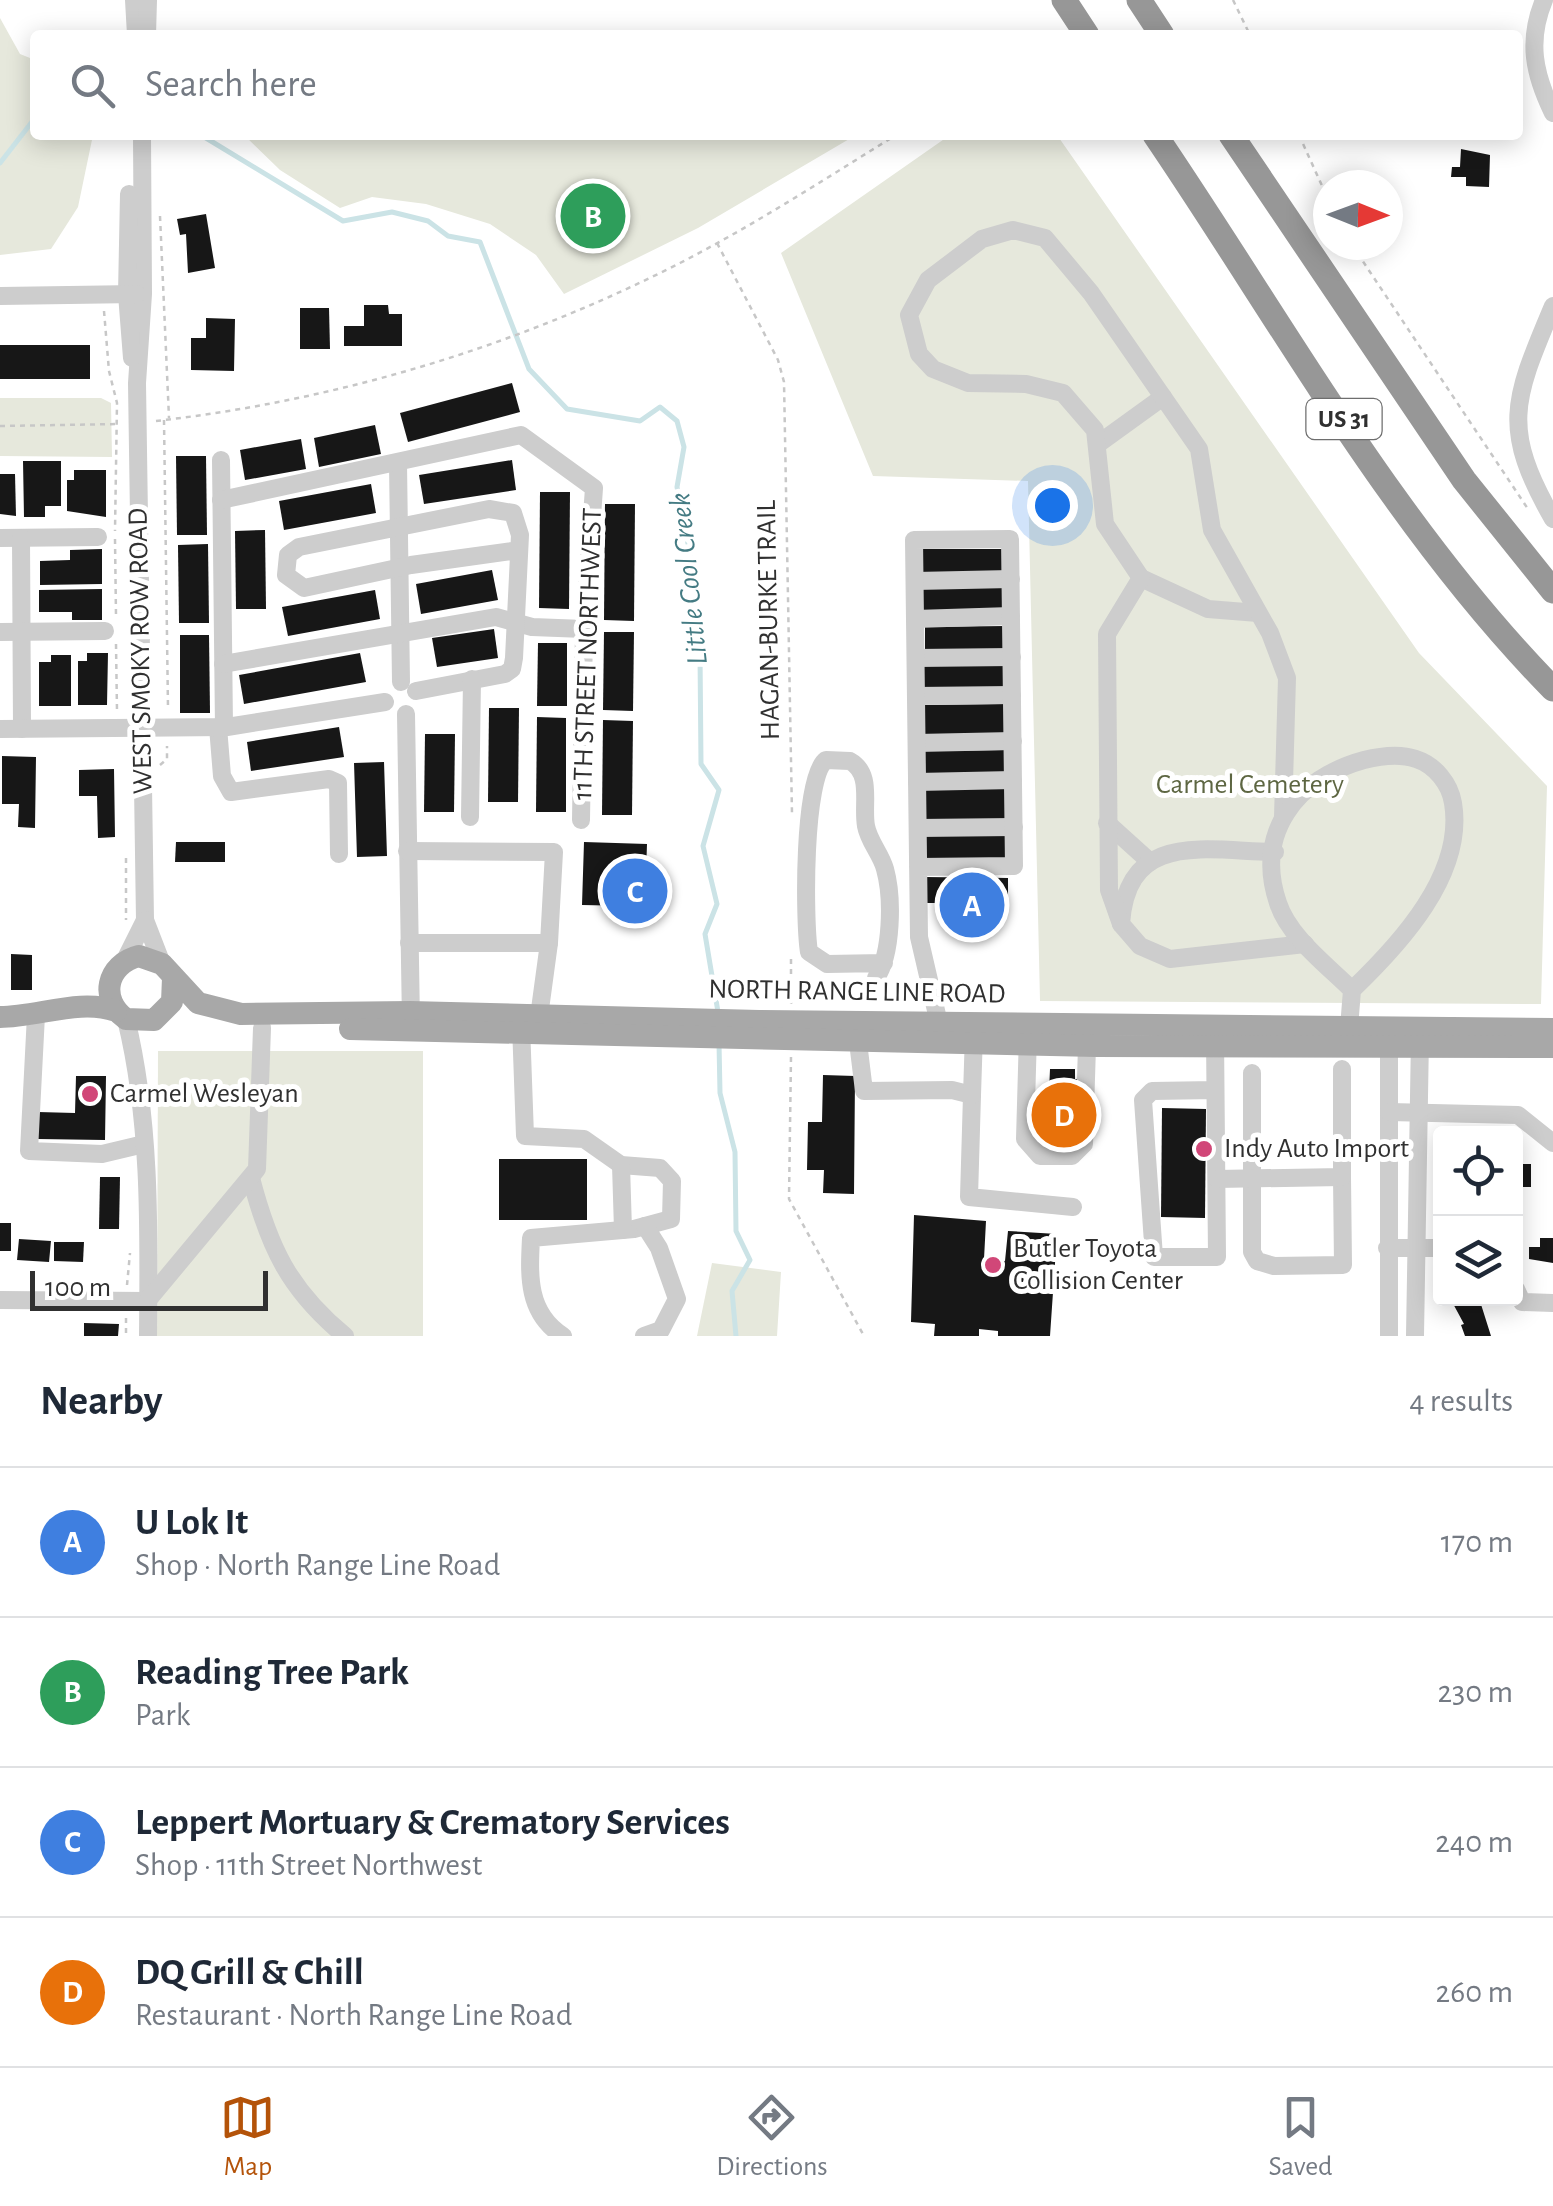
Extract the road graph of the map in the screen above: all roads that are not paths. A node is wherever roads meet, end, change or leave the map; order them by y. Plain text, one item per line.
1 (134, 0) edge
2 (148, 0) edge
3 (1064, 0) edge
4 (1139, 0) edge
5 (1544, 0) edge
6 (136, 30) edge
7 (147, 30) edge
8 (1085, 30) edge
9 (1159, 30) edge
10 (1553, 113) edge
11 (1158, 140) edge
12 (1234, 140) edge
13 (136, 142) edge
14 (135, 294) junction
15 (0, 296) edge
16 (1553, 306) edge
17 (1163, 397) junction
18 (1098, 444) junction
19 (221, 460) dead end
20 (398, 463) junction
21 (222, 500) junction
22 (1553, 519) edge
23 (400, 526) junction
24 (98, 537) dead end
25 (0, 538) edge
26 (21, 538) junction
27 (519, 550) junction
28 (400, 568) junction
29 (1140, 578) junction
30 (1011, 579) junction
31 (915, 581) junction
32 (1553, 591) edge
33 (1258, 613) junction
34 (1011, 616) junction
35 (515, 619) junction
36 (916, 619) junction
37 (584, 629) junction
38 (105, 631) dead end
39 (0, 632) edge
40 (22, 632) junction
41 (401, 632) junction
42 (1012, 657) junction
43 (916, 658) junction
44 (223, 664) junction
45 (472, 679) junction
46 (409, 687) junction
47 (1553, 689) edge
48 (1012, 695) junction
49 (916, 696) junction
50 (386, 702) junction
51 (406, 714) junction
52 (221, 727) junction
53 (0, 729) edge
54 (22, 729) junction
55 (131, 730) junction
56 (1013, 741) junction
57 (917, 743) junction
58 (1013, 780) junction
59 (917, 782) junction
60 (470, 817) dead end
61 (1283, 818) junction
62 (581, 820) dead end
63 (1106, 823) junction
64 (1014, 827) junction
65 (918, 828) junction
66 (407, 851) junction
67 (1275, 852) junction
68 (339, 854) dead end
69 (1148, 860) junction
70 (918, 868) junction
71 (145, 920) junction
72 (1121, 924) junction
73 (408, 943) junction
74 (549, 943) junction
75 (1306, 944) junction
76 (117, 970) junction
77 (168, 971) junction
78 (880, 971) joint
79 (1352, 990) junction
80 (73, 1006) junction
81 (36, 1015) junction
82 (121, 1015) junction
83 (0, 1017) edge
84 (159, 1017) junction
85 (411, 1021) junction
86 (529, 1024) junction
87 (262, 1028) junction
88 (1348, 1028) junction
89 (1553, 1029) edge
90 (759, 1031) junction
91 (941, 1032) junction
92 (974, 1033) junction
93 (1024, 1034) junction
94 (1215, 1036) junction
95 (1389, 1038) junction
96 (1420, 1038) junction
97 (858, 1042) junction
98 (1092, 1046) junction
99 (1553, 1047) edge
100 (139, 1064) junction
101 (1020, 1069) dead end
102 (1342, 1070) dead end
103 (1252, 1073) dead end
104 (1096, 1078) dead end
105 (1215, 1090) junction
106 (972, 1095) junction
107 (1389, 1112) junction
108 (1420, 1113) junction
109 (1553, 1143) edge
110 (144, 1144) junction
111 (621, 1164) junction
112 (251, 1178) junction
113 (1217, 1178) junction
114 (1251, 1178) junction
115 (1342, 1178) junction
116 (1073, 1207) dead end
117 (645, 1226) junction
118 (624, 1230) junction
119 (1387, 1248) junction
120 (1418, 1248) junction
121 (1433, 1248) edge
122 (0, 1300) edge
123 (148, 1301) junction
124 (1523, 1302) edge
125 (1553, 1302) edge
126 (148, 1336) edge
127 (345, 1336) edge
128 (562, 1336) edge
129 (644, 1336) edge
130 (1389, 1336) edge
131 (1415, 1336) edge

1 - 6 street
2 - 7 street
3 - 8 highway
4 - 9 highway
5 - 10 street
11 - 47 highway, US 31
12 - 32 highway, US 31
13 - 14 street, WEST SMOKY ROW ROAD
14 - 15 street
14 - 55 street, WEST SMOKY ROW ROAD
16 - 22 street
17 - 18 street
17 - 18 street
17 - 33 street
18 - 29 street
19 - 21 street
20 - 21 street
20 - 23 street
20 - 37 street, 11TH STREET NORTHWEST
21 - 44 street
23 - 27 street
23 - 28 street
23 - 28 street
24 - 26 street
25 - 26 street
26 - 40 street
27 - 28 street
27 - 35 street
28 - 41 street
29 - 33 street
29 - 63 street
30 - 31 street
30 - 31 street
30 - 34 street
31 - 36 street
33 - 61 street
34 - 36 street
34 - 42 street
35 - 37 street
35 - 41 street
35 - 45 street
36 - 43 street
37 - 62 street, 11TH STREET NORTHWEST
38 - 40 street
39 - 40 street
40 - 54 street
41 - 44 street
41 - 46 street
42 - 43 street
42 - 48 street
43 - 49 street
44 - 52 street
45 - 46 street
45 - 60 street
46 - 50 street
46 - 51 street
48 - 49 street
48 - 56 street
49 - 57 street
50 - 51 street
50 - 52 street
51 - 66 street
52 - 55 street
52 - 68 street
53 - 54 street
54 - 55 street
55 - 71 street, WEST SMOKY ROW ROAD
56 - 57 street
56 - 58 street
57 - 59 street
58 - 59 street
58 - 64 street
59 - 65 street
61 - 67 street
61 - 79 street
63 - 69 street
63 - 72 street
64 - 65 street
64 - 70 street
65 - 70 street
66 - 73 street
66 - 74 street
67 - 69 street
67 - 75 street
69 - 72 street
70 - 91 street
71 - 76 street, WEST SMOKY ROW ROAD
71 - 77 street, WEST SMOKY ROW ROAD
72 - 75 street
73 - 74 street
73 - 85 street
74 - 86 street
75 - 79 street
76 - 77 main road
76 - 80 main road
76 - 82 main road
77 - 84 main road
77 - 85 main road, NORTH RANGE LINE ROAD
78 - 78 street
79 - 88 street
80 - 81 main road
80 - 82 main road
81 - 83 main road
81 - 110 street
82 - 84 main road
82 - 100 street
84 - 87 main road, NORTH RANGE LINE ROAD
84 - 100 street
85 - 86 main road, NORTH RANGE LINE ROAD
85 - 87 main road, NORTH RANGE LINE ROAD
86 - 90 main road, NORTH RANGE LINE ROAD
86 - 111 street
87 - 112 street
88 - 94 main road, NORTH RANGE LINE ROAD
88 - 95 main road, NORTH RANGE LINE ROAD
89 - 96 main road, NORTH RANGE LINE ROAD
90 - 91 main road, NORTH RANGE LINE ROAD
90 - 97 main road, NORTH RANGE LINE ROAD
91 - 92 main road, NORTH RANGE LINE ROAD
91 - 97 main road, NORTH RANGE LINE ROAD
92 - 93 main road, NORTH RANGE LINE ROAD
92 - 106 street
93 - 94 main road, NORTH RANGE LINE ROAD
93 - 98 main road, NORTH RANGE LINE ROAD
93 - 98 street
93 - 101 street
94 - 95 main road, NORTH RANGE LINE ROAD
94 - 98 main road, NORTH RANGE LINE ROAD
94 - 105 street
95 - 96 main road, NORTH RANGE LINE ROAD
95 - 107 street
96 - 99 main road, NORTH RANGE LINE ROAD
96 - 108 street
97 - 106 street
98 - 104 street
100 - 110 street
102 - 115 street
103 - 114 street
105 - 113 street
105 - 113 street
106 - 116 street
107 - 108 street
107 - 119 street
108 - 109 street
108 - 120 street
110 - 123 street
111 - 117 street
111 - 118 street
112 - 123 street
112 - 127 street
113 - 114 street
114 - 115 street
114 - 115 street
117 - 118 street
117 - 129 street
118 - 128 street
119 - 120 street
119 - 130 street
120 - 121 street
120 - 131 street
122 - 123 street
123 - 126 street
124 - 125 street

